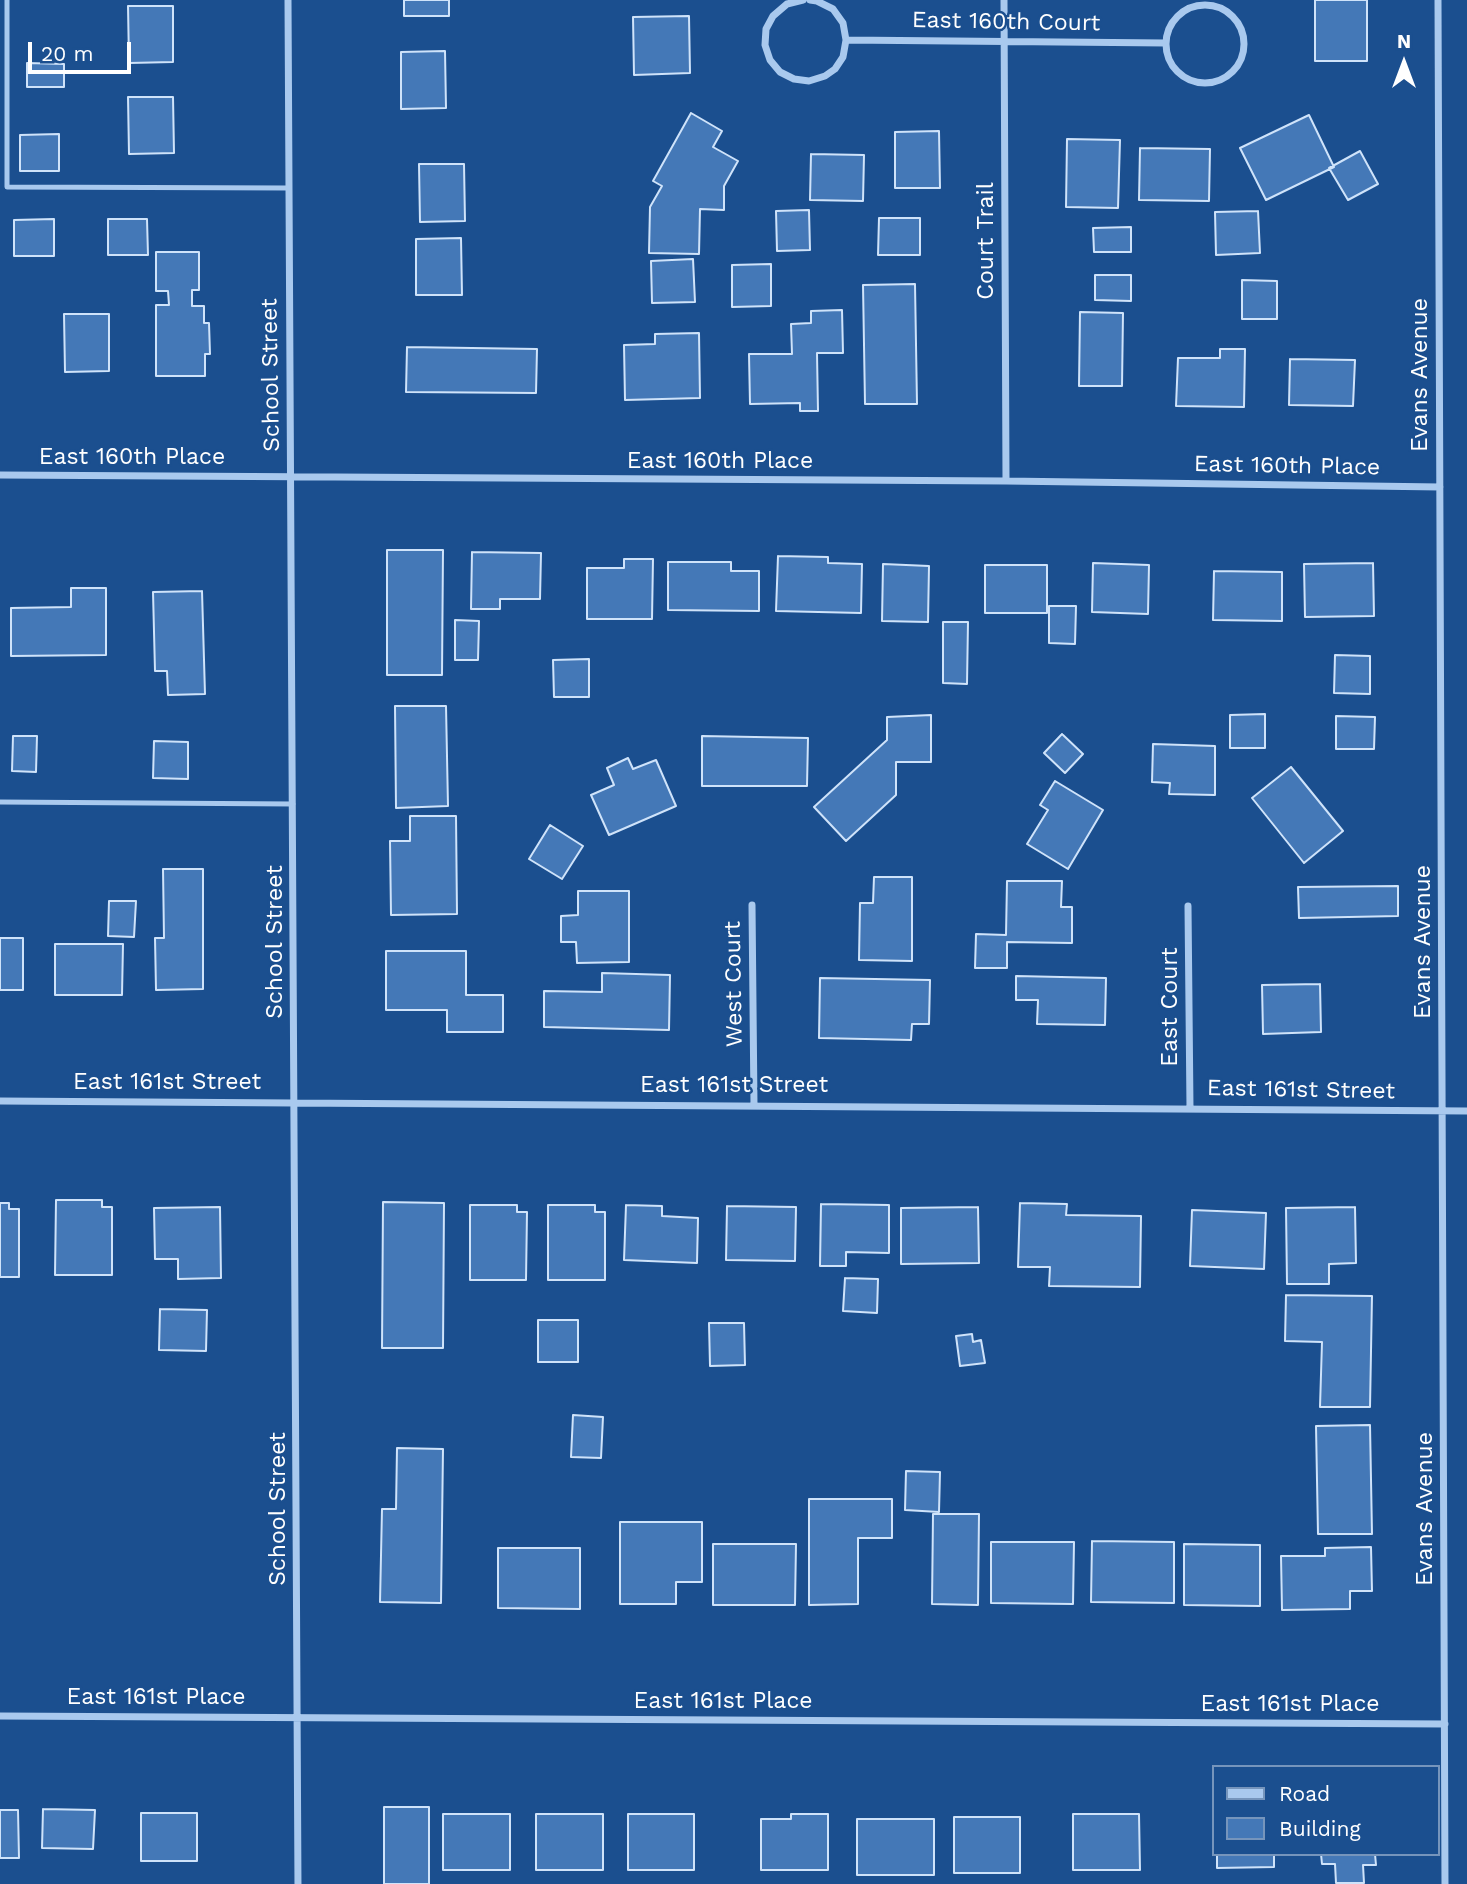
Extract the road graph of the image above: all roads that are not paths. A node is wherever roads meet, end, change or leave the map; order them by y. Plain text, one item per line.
1 (7, 0) edge
2 (288, 0) edge
3 (803, 0) edge
4 (810, 0) edge
5 (1004, 0) edge
6 (1438, 0) edge
7 (846, 40) junction
8 (1004, 42) junction
9 (1166, 43) junction
10 (288, 188) junction
11 (0, 475) edge
12 (291, 477) junction
13 (1006, 481) junction
14 (1440, 487) junction
15 (0, 802) edge
16 (293, 804) junction
17 (752, 905) dead end
18 (1188, 906) dead end
19 (0, 1101) edge
20 (295, 1101) junction
21 (754, 1105) junction
22 (1190, 1108) junction
23 (1443, 1110) junction
24 (1467, 1111) edge
25 (0, 1716) edge
26 (298, 1718) junction
27 (1445, 1724) junction
28 (298, 1884) edge
29 (1446, 1884) edge

1 - 10 lane
2 - 10 street, School Street
3 - 7 street
4 - 7 street
5 - 8 street, Court Trail
6 - 14 street, Evans Avenue
7 - 8 street, East 160th Court
8 - 9 street, East 160th Court
8 - 13 street, Court Trail
9 - 9 street
10 - 12 street, School Street
11 - 12 street, East 160th Place
12 - 13 street, East 160th Place
12 - 16 street, School Street
13 - 14 street, East 160th Place
14 - 23 street, Evans Avenue
15 - 16 lane
16 - 20 street, School Street
17 - 21 street, West Court
18 - 22 street, East Court
19 - 20 street, East 161st Street
20 - 21 street, East 161st Street
20 - 26 street, School Street
21 - 22 street, East 161st Street
22 - 23 street, East 161st Street
23 - 24 street, East 161st Street
23 - 27 street, Evans Avenue
25 - 26 street, East 161st Place
26 - 27 street, East 161st Place
26 - 28 street, School Street
27 - 29 street, Evans Avenue

